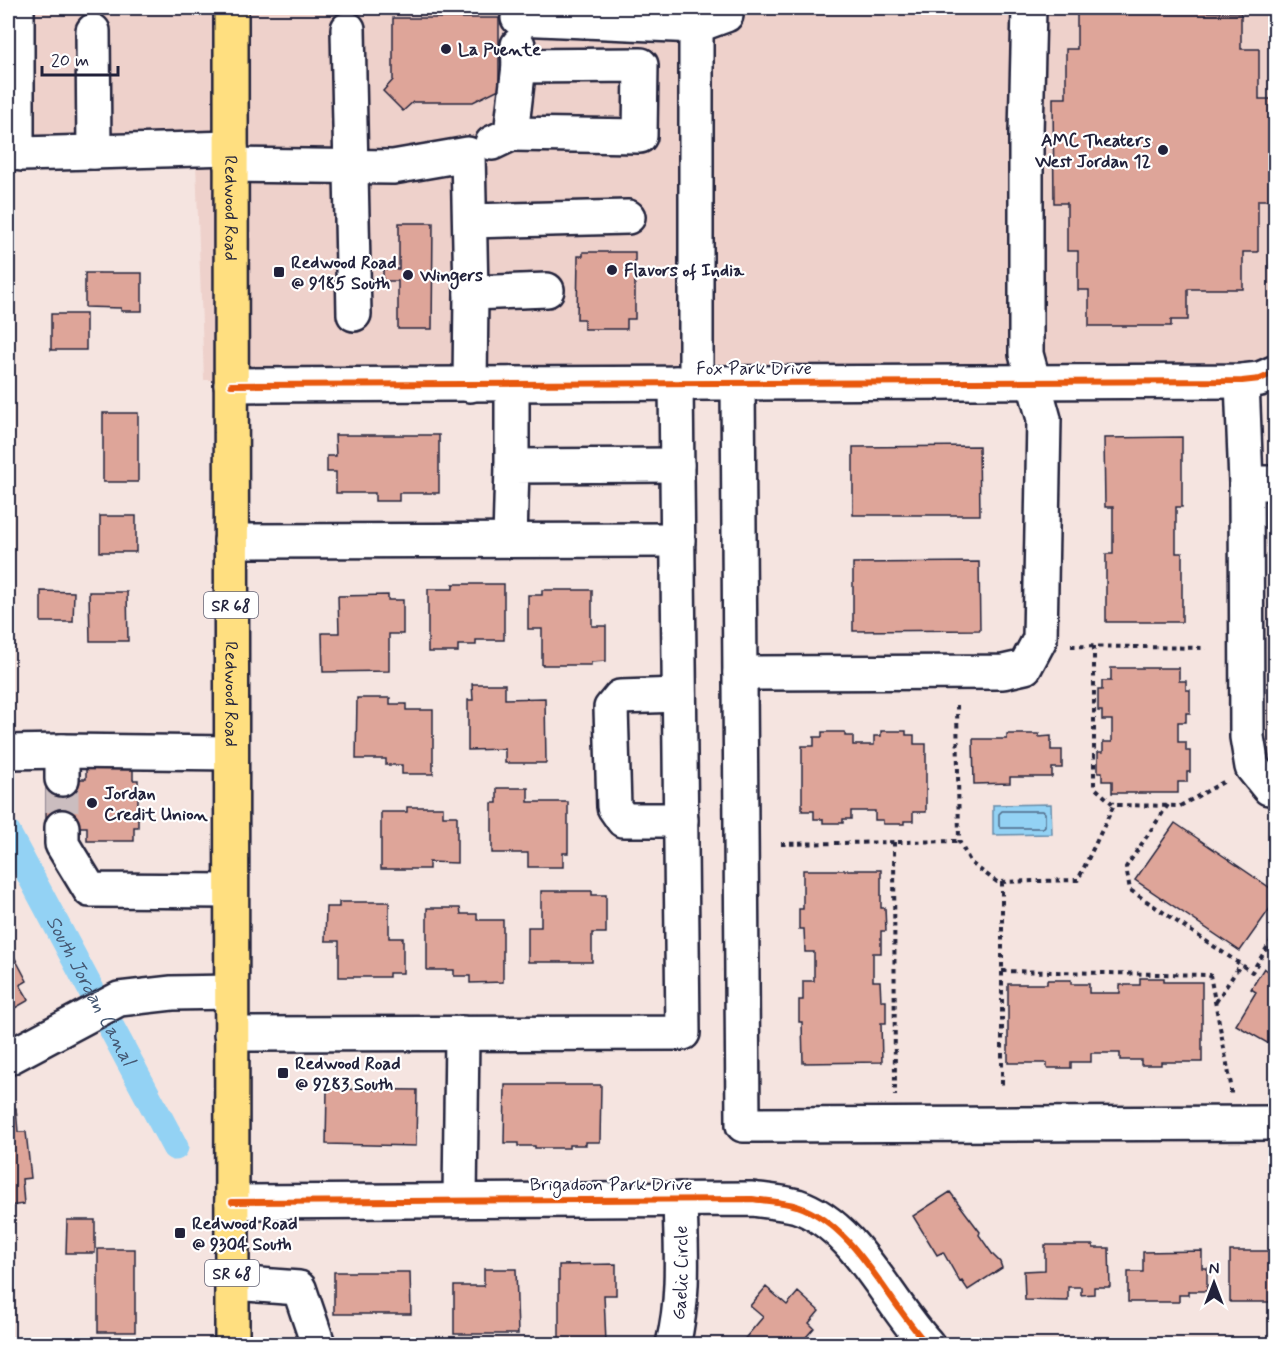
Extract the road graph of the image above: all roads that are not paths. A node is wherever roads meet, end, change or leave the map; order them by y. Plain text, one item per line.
1 (17, 8) edge
2 (231, 8) edge
3 (726, 8) edge
4 (1029, 8) edge
5 (518, 13) edge
6 (696, 26) junction
7 (348, 29) dead end
8 (93, 31) dead end
9 (519, 66) junction
10 (511, 134) junction
11 (94, 152) junction
12 (468, 154) junction
13 (231, 157) junction
14 (350, 166) junction
15 (628, 217) dead end
16 (470, 221) junction
17 (548, 290) dead end
18 (471, 293) junction
19 (354, 314) dead end
20 (1275, 372) edge
21 (1034, 381) junction
22 (1242, 381) junction
23 (686, 383) junction
24 (738, 383) junction
25 (512, 384) junction
26 (470, 385) junction
27 (231, 386) junction
28 (677, 465) junction
29 (512, 466) junction
30 (1261, 483) edge
31 (510, 540) junction
32 (678, 540) junction
33 (231, 541) junction
34 (740, 673) junction
35 (680, 695) junction
36 (8, 752) edge
37 (231, 753) junction
38 (1275, 789) edge
39 (681, 820) junction
40 (62, 827) tunnel mouth
41 (231, 891) junction
42 (231, 992) junction
43 (462, 1033) junction
44 (231, 1034) junction
45 (8, 1058) edge
46 (1275, 1123) edge
47 (460, 1199) junction
48 (680, 1199) junction
49 (232, 1202) junction
50 (232, 1283) junction
51 (232, 1344) edge
52 (318, 1344) edge
53 (673, 1344) edge
54 (927, 1344) edge

1 - 11 street
2 - 13 main road, Redwood Road / SR 68
3 - 6 street
4 - 21 street
5 - 6 street
5 - 9 street
6 - 23 street
7 - 14 street
8 - 11 street
9 - 10 street
9 - 10 street
10 - 12 street
11 - 13 street
12 - 14 street
12 - 16 street
13 - 14 street
13 - 27 main road, Redwood Road / SR 68
14 - 19 street
15 - 16 street
16 - 18 street
17 - 18 street
18 - 26 street
20 - 22 street, Fox Park Drive
21 - 22 street, Fox Park Drive
21 - 24 street, Fox Park Drive
21 - 34 street
22 - 30 street
23 - 24 street, Fox Park Drive
23 - 25 street, Fox Park Drive
23 - 28 street
24 - 34 street
25 - 26 street, Fox Park Drive
25 - 29 street
26 - 27 street, Fox Park Drive
27 - 33 main road, Redwood Road / SR 68
28 - 29 street
28 - 32 street
29 - 31 street
30 - 38 street
31 - 32 street
31 - 33 street
32 - 35 street
33 - 37 main road, Redwood Road / SR 68
34 - 46 street
35 - 39 street
35 - 39 street
36 - 37 street
37 - 41 main road, Redwood Road / SR 68
39 - 43 street
40 - 41 street
41 - 42 main road, Redwood Road / SR 68
42 - 44 main road, Redwood Road / SR 68
42 - 45 street
43 - 44 street
43 - 47 street
44 - 49 main road, Redwood Road / SR 68
47 - 48 street, Brigadoon Park Drive
47 - 49 street, Brigadoon Park Drive
48 - 53 street, Gaelic Circle
48 - 54 street, Brigadoon Park Drive
49 - 50 main road, Redwood Road / SR 68
50 - 51 main road, Redwood Road / SR 68
50 - 52 street

